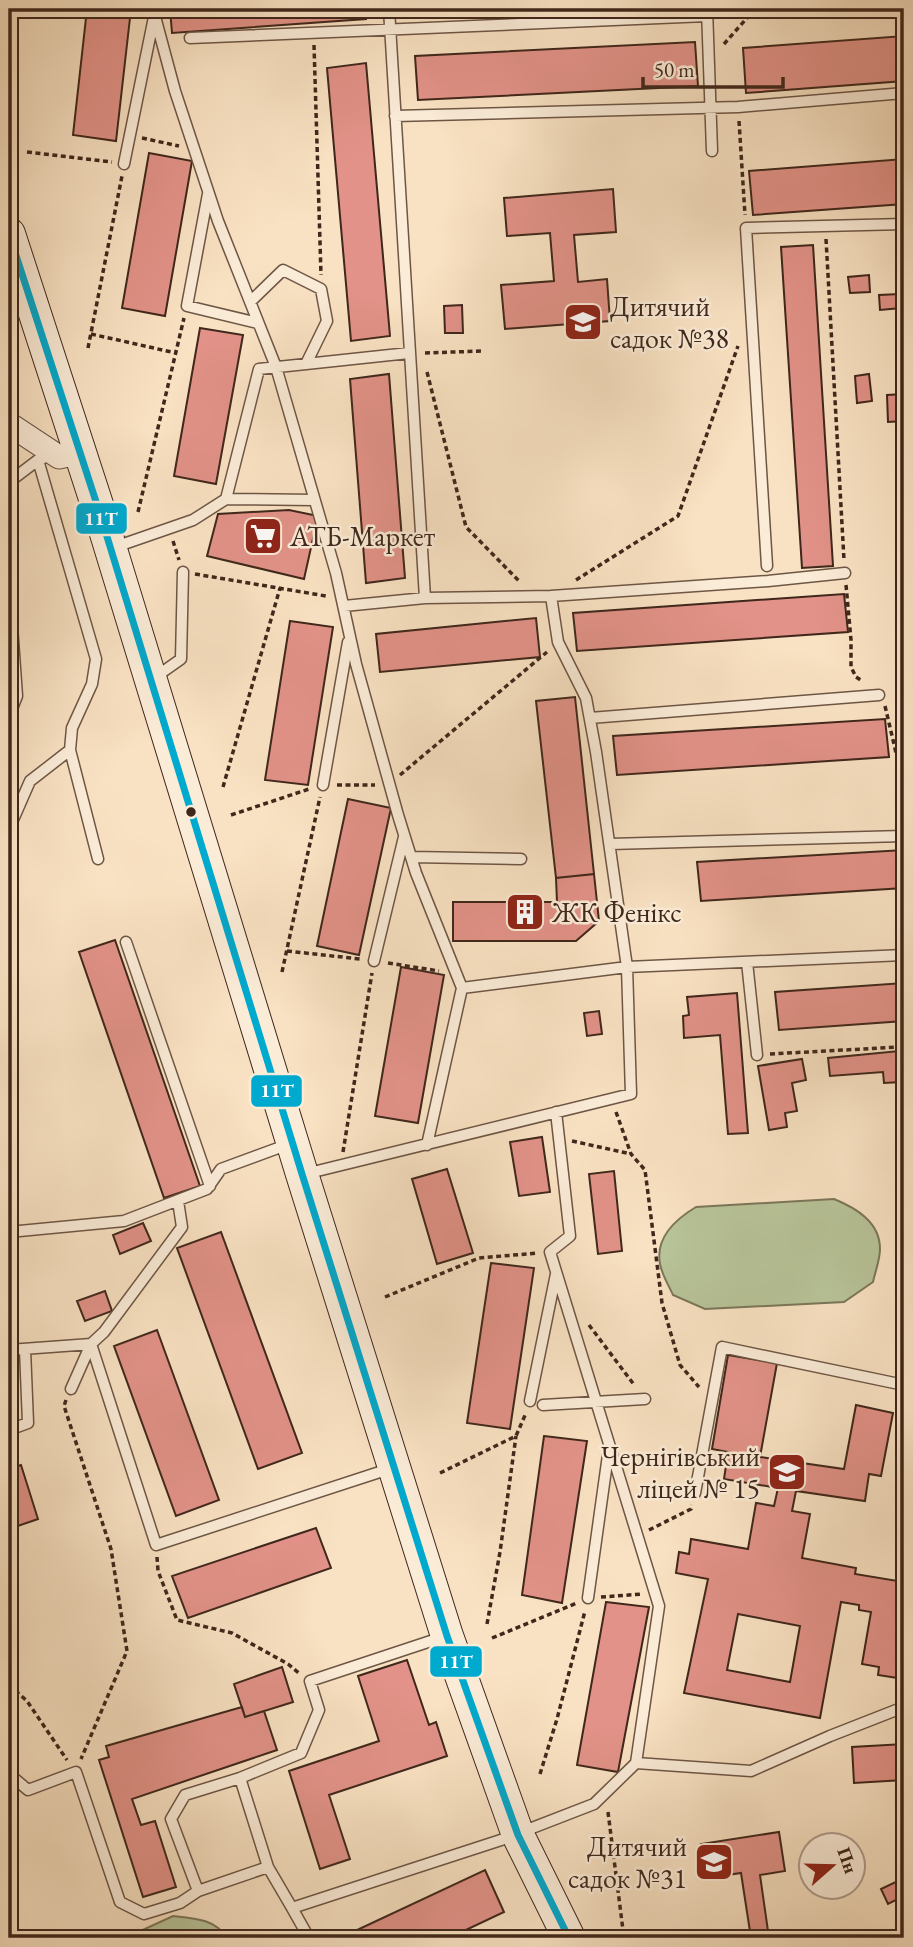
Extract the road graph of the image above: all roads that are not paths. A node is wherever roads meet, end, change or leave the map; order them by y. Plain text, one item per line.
1 (389, 9) edge
2 (153, 11) edge
3 (707, 13) edge
4 (391, 29) junction
5 (190, 38) dead end
6 (904, 93) edge
7 (710, 108) junction
8 (396, 116) junction
9 (712, 151) dead end
10 (124, 164) road end
11 (208, 191) junction
12 (904, 224) edge
13 (9, 234) edge
14 (250, 302) junction
15 (258, 323) junction
16 (409, 353) junction
17 (306, 364) junction
18 (276, 368) junction
19 (9, 424) edge
20 (58, 456) junction
21 (9, 482) edge
22 (226, 499) junction
23 (314, 500) junction
24 (111, 548) junction
25 (767, 566) dead end
26 (183, 572) road end
27 (845, 573) road end
28 (9, 584) edge
29 (551, 596) junction
30 (425, 598) junction
31 (343, 602) junction
32 (349, 635) junction
33 (152, 680) junction
34 (879, 695) road end
35 (9, 716) edge
36 (590, 718) junction
37 (70, 750) junction
38 (323, 785) road end
39 (9, 829) edge
40 (404, 835) junction
41 (904, 836) edge
42 (610, 844) junction
43 (411, 857) junction
44 (98, 859) dead end
45 (521, 859) dead end
46 (126, 942) dead end
47 (904, 955) edge
48 (374, 961) road end
49 (747, 962) junction
50 (627, 967) junction
51 (462, 988) junction
52 (757, 1055) road end
53 (556, 1112) junction
54 (293, 1143) junction
55 (427, 1144) junction
56 (302, 1174) junction
57 (210, 1186) junction
58 (178, 1201) junction
59 (9, 1232) edge
60 (556, 1271) junction
61 (91, 1344) junction
62 (25, 1349) junction
63 (9, 1350) edge
64 (904, 1385) edge
65 (71, 1389) road end
66 (645, 1399) road end
67 (530, 1401) road end
68 (596, 1402) junction
69 (543, 1405) dead end
70 (9, 1430) edge
71 (610, 1446) junction
72 (395, 1467) junction
73 (695, 1493) road end
74 (588, 1598) road end
75 (447, 1636) junction
76 (904, 1707) edge
77 (636, 1763) junction
78 (9, 1773) edge
79 (240, 1778) junction
80 (518, 1835) junction
81 (268, 1867) junction
82 (198, 1891) junction
83 (292, 1908) junction
84 (309, 1938) edge
85 (569, 1938) edge

1 - 4 lane
2 - 10 lane
2 - 11 lane
3 - 4 lane
3 - 7 lane
4 - 5 lane
4 - 8 lane
6 - 7 lane
7 - 8 lane
7 - 9 lane
8 - 16 lane
11 - 14 lane
11 - 15 lane
12 - 25 lane
13 - 20 main road
14 - 15 lane
14 - 17 lane
15 - 18 lane
16 - 17 lane
16 - 30 lane
17 - 18 lane
18 - 22 lane
18 - 23 lane
19 - 20 street
20 - 21 lane
20 - 24 main road
20 - 37 lane
22 - 23 lane
22 - 24 lane
23 - 31 lane
24 - 33 main road
26 - 33 lane
27 - 29 lane
28 - 35 lane
29 - 30 lane
29 - 36 lane
30 - 31 lane
31 - 32 lane
32 - 38 lane
32 - 40 lane
33 - 54 main road
34 - 36 lane
36 - 42 lane
37 - 39 lane
37 - 44 lane
40 - 43 lane
40 - 48 lane
41 - 42 lane
42 - 50 lane
43 - 45 lane
43 - 51 lane
46 - 57 lane
47 - 49 lane
49 - 50 lane
49 - 52 lane
50 - 51 lane
50 - 53 lane
51 - 55 lane
53 - 55 lane
53 - 60 lane
54 - 56 main road
54 - 57 lane
55 - 56 lane
56 - 72 main road
57 - 58 lane
58 - 59 lane
58 - 61 lane
60 - 67 lane
60 - 68 lane
61 - 62 lane
61 - 65 lane
61 - 72 lane
62 - 63 lane
62 - 70 lane
64 - 73 lane
66 - 68 lane
68 - 69 lane
68 - 71 lane
71 - 74 lane
71 - 77 lane
72 - 75 main road
75 - 79 lane
75 - 80 main road
76 - 77 lane
77 - 80 lane
78 - 82 lane
79 - 81 lane
79 - 82 lane
80 - 83 lane
80 - 85 main road
81 - 82 lane
81 - 83 lane
83 - 84 lane

